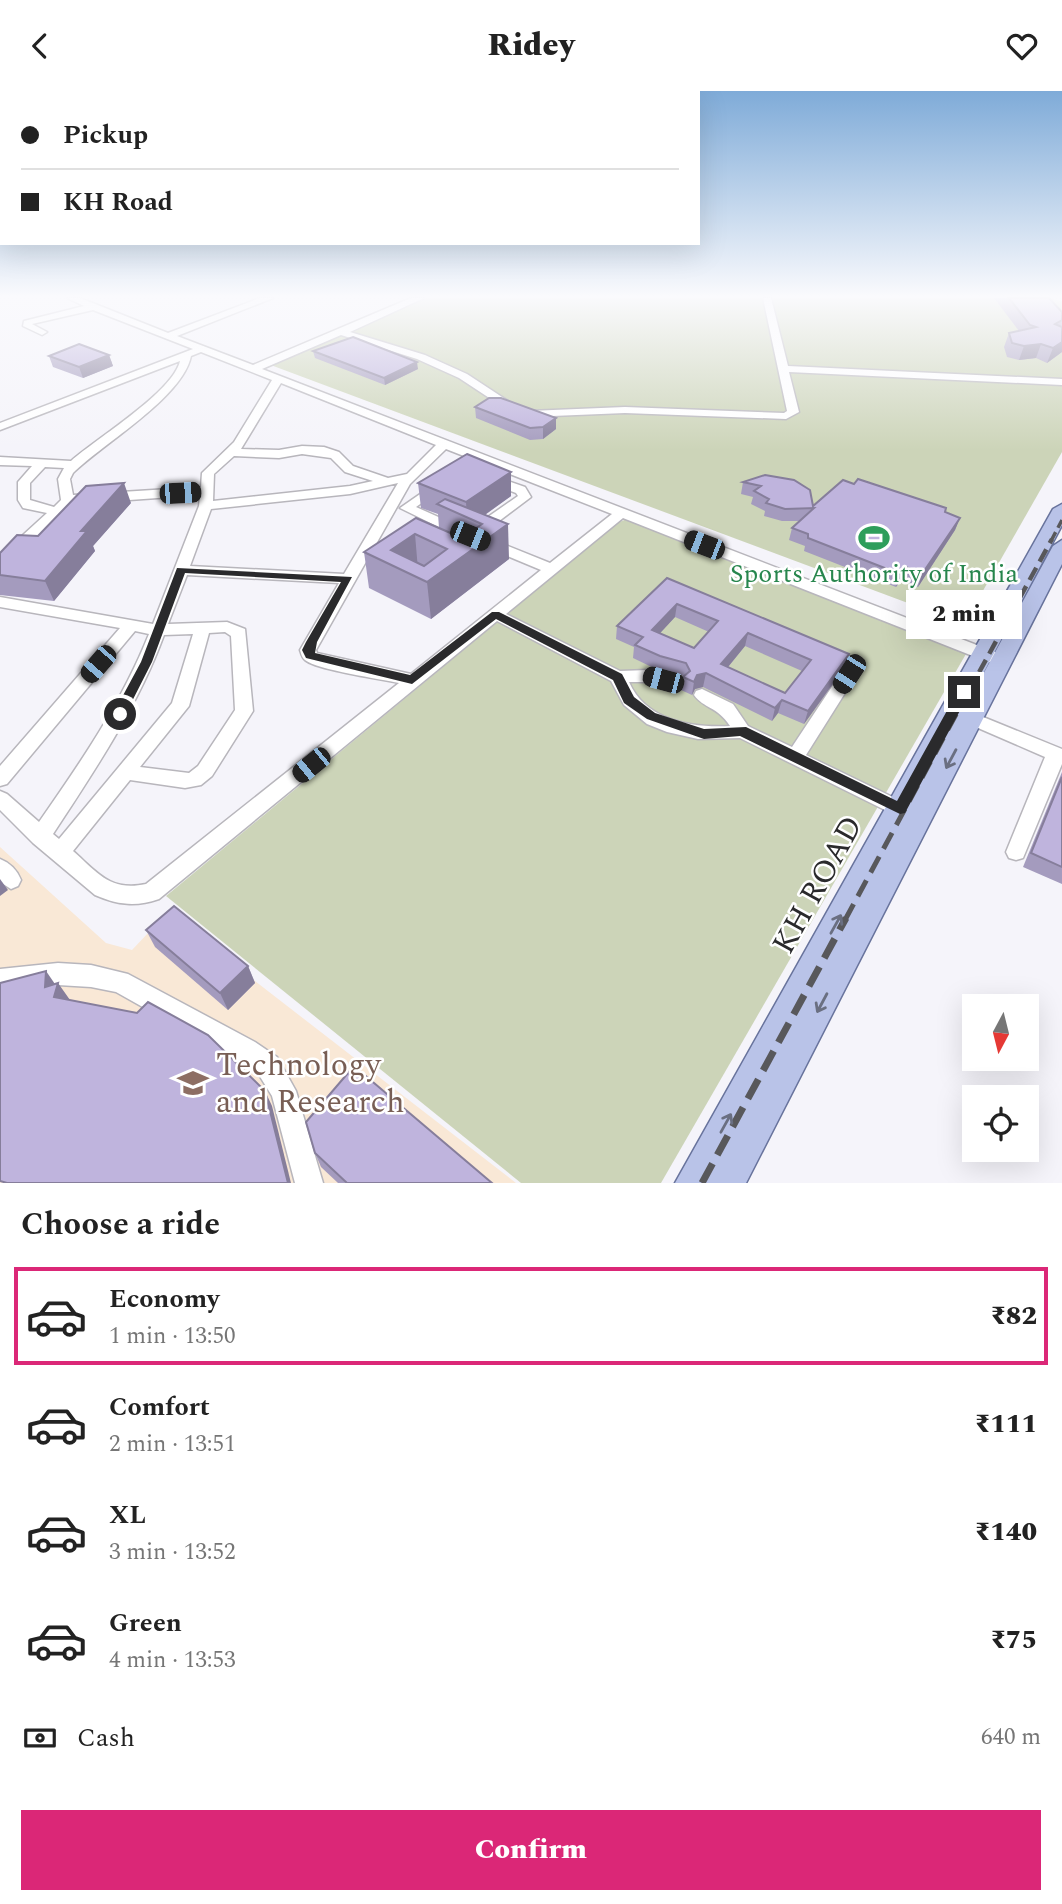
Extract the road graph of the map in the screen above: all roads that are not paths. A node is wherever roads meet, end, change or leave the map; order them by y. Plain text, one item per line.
1 (201, 349) joint
2 (301, 349) edge
3 (395, 349) edge
4 (779, 349) edge
5 (186, 355) junction
6 (253, 369) junction
7 (784, 369) junction
8 (278, 379) junction
9 (1062, 382) edge
10 (0, 427) edge
11 (444, 444) junction
12 (233, 452) junction
13 (0, 461) edge
14 (42, 463) junction
15 (73, 465) junction
16 (483, 476) edge
17 (408, 477) junction
18 (451, 478) edge
19 (387, 482) junction
20 (206, 499) junction
21 (68, 501) junction
22 (1062, 509) edge
23 (55, 511) junction
24 (621, 513) junction
25 (470, 536) junction
26 (1062, 546) edge
27 (3, 558) edge
28 (551, 569) junction
29 (181, 570) junction
30 (348, 579) junction
31 (0, 602) edge
32 (495, 614) junction
33 (131, 626) junction
34 (202, 628) junction
35 (157, 630) junction
36 (993, 658) junction
37 (849, 674) dead end
38 (618, 677) junction
39 (412, 680) junction
40 (677, 683) dead end
41 (702, 695) dead end
42 (963, 715) junction
43 (742, 731) junction
44 (1059, 756) edge
45 (794, 757) junction
46 (125, 772) junction
47 (0, 779) edge
48 (0, 799) edge
49 (912, 803) junction
50 (40, 837) junction
51 (1016, 852) dead end
52 (59, 853) junction
53 (0, 980) edge
54 (309, 1183) edge
55 (693, 1183) edge
56 (727, 1183) edge

1 - 5 street
1 - 6 street
2 - 6 street
3 - 7 street
4 - 7 street
5 - 10 street
5 - 15 street
6 - 8 street
7 - 9 street
8 - 11 street
8 - 12 street
11 - 17 street
11 - 24 street
12 - 19 street
12 - 20 street
13 - 14 street
14 - 15 street
14 - 23 street
15 - 21 street
16 - 25 street
17 - 19 street
17 - 30 street
18 - 25 street
19 - 20 street
20 - 21 street
20 - 29 street
21 - 23 street
22 - 36 main road, KH ROAD
23 - 27 street
24 - 28 street
24 - 36 street
25 - 28 street
26 - 36 main road, KH ROAD
28 - 32 street
29 - 30 street
29 - 35 street
30 - 39 street
31 - 33 street
32 - 38 street
32 - 39 street
33 - 35 street
33 - 47 street
34 - 35 street
34 - 46 street
34 - 46 street
35 - 50 street
36 - 42 main road, KH ROAD
37 - 45 street
38 - 40 street
38 - 43 street
39 - 52 street
41 - 43 street
42 - 44 street
42 - 49 main road, KH ROAD
43 - 45 street
44 - 51 street
45 - 49 street
46 - 52 street
48 - 50 street
55 -> 49 main road, KH ROAD
49 -> 56 main road, KH ROAD
50 - 52 street
53 - 54 street

